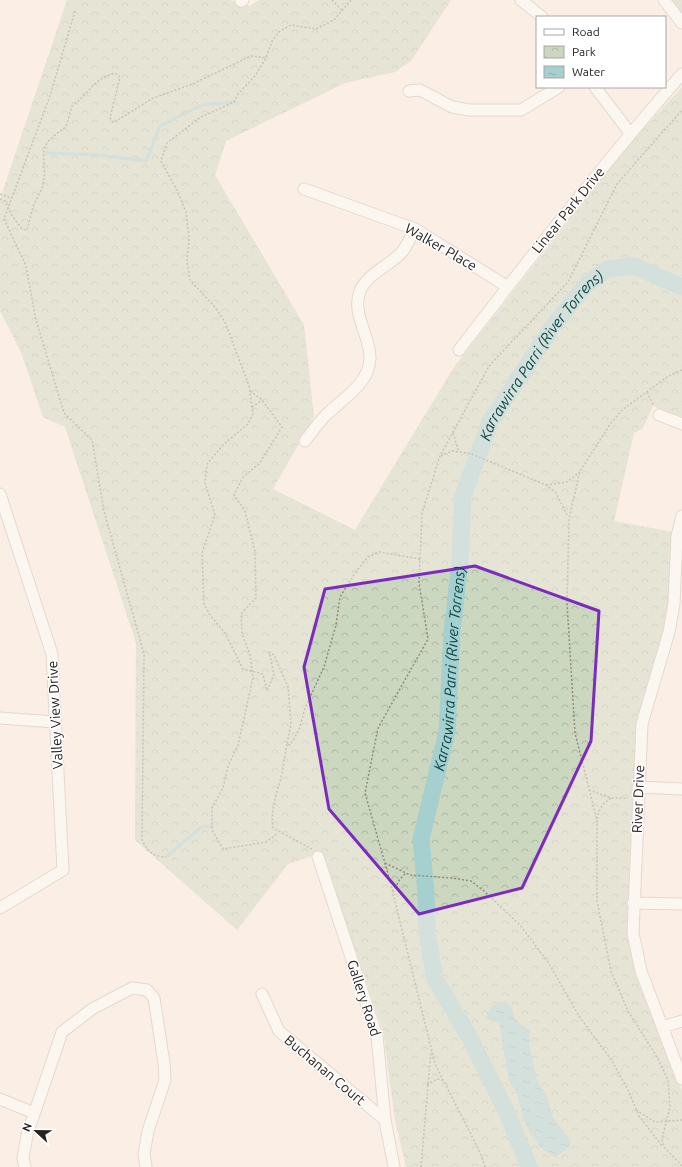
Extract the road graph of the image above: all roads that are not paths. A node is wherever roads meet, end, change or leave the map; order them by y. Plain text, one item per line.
1 (521, 0) edge
2 (664, 0) edge
3 (541, 16) edge
4 (682, 23) edge
5 (682, 74) edge
6 (557, 88) edge
7 (596, 88) edge
8 (409, 91) dead end
9 (630, 133) junction
10 (304, 189) dead end
11 (415, 229) junction
12 (508, 287) junction
13 (459, 350) dead end
14 (659, 415) road end
15 (682, 424) edge
16 (305, 441) dead end
17 (0, 494) edge
18 (682, 516) edge
19 (678, 604) edge
20 (0, 718) edge
21 (55, 722) junction
22 (682, 789) edge
23 (638, 792) junction
24 (318, 857) road end
25 (634, 904) junction
26 (682, 904) edge
27 (0, 908) edge
28 (262, 994) dead end
29 (682, 1021) edge
30 (662, 1027) junction
31 (682, 1079) edge
32 (0, 1099) edge
33 (34, 1113) junction
34 (384, 1120) junction
35 (25, 1167) edge
36 (146, 1167) edge
37 (394, 1167) edge

1 - 3 street
2 - 4 street
5 - 9 street, Linear Park Drive
6 - 8 street
7 - 9 street
9 - 12 street, Linear Park Drive
10 - 11 street, Walker Place
11 - 12 street, Walker Place
11 - 16 street
12 - 13 street, Linear Park Drive
14 - 15 street
17 - 21 street, Valley View Drive
18 - 19 street, River Drive
19 - 23 street, River Drive
20 - 21 street
21 - 27 street, Valley View Drive
22 - 23 street
23 - 25 street, River Drive
24 - 34 street, Gallery Road
25 - 26 street
25 - 30 street, River Drive
28 - 34 street, Buchanan Court
29 - 30 street
30 - 31 street, River Drive
32 - 33 street
33 - 35 street
33 - 36 street
34 - 37 street, Gallery Road

